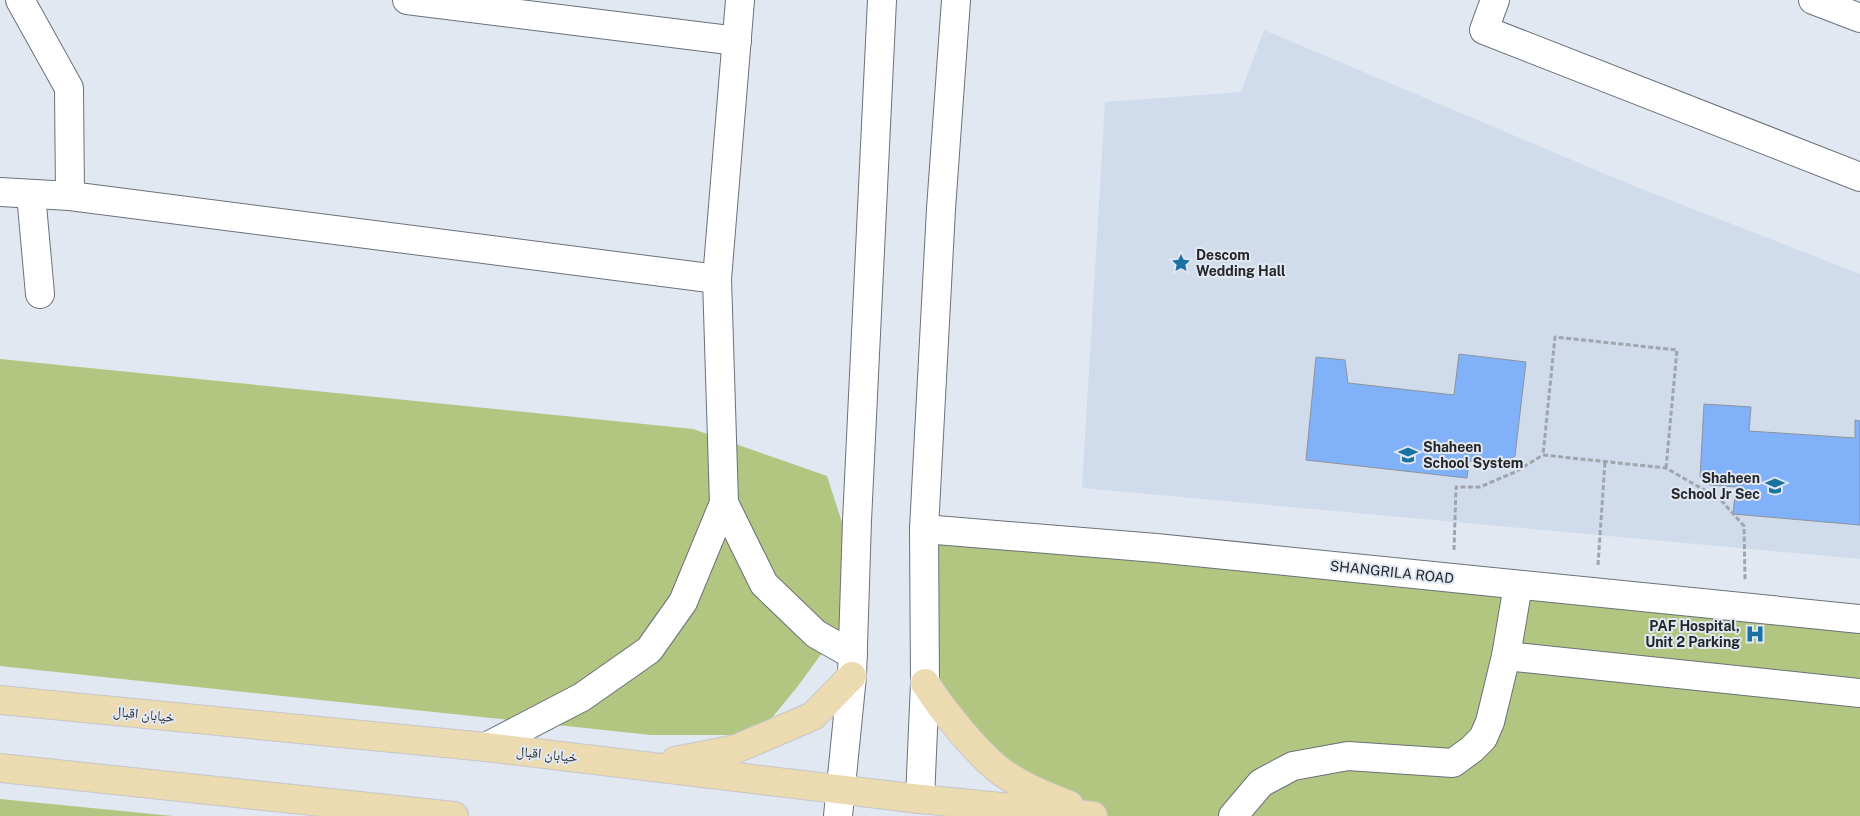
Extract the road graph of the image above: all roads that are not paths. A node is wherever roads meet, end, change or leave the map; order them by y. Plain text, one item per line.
1 (20, 0) edge
2 (407, 0) edge
3 (740, 0) edge
4 (882, 0) edge
5 (956, 0) edge
6 (1495, 0) edge
7 (1813, 0) edge
8 (1860, 18) edge
9 (737, 41) junction
10 (1860, 177) edge
11 (0, 192) edge
12 (31, 194) junction
13 (70, 196) junction
14 (716, 279) junction
15 (40, 294) dead end
16 (724, 503) junction
17 (924, 529) junction
18 (1518, 584) junction
19 (1860, 619) edge
20 (1506, 656) junction
21 (853, 666) junction
22 (925, 683) junction
23 (1860, 693) edge
24 (0, 700) edge
25 (486, 747) junction
26 (652, 766) junction
27 (0, 768) edge
28 (841, 788) junction
29 (920, 799) junction
30 (454, 816) edge
31 (838, 816) edge
32 (1093, 816) edge
33 (1098, 816) edge
34 (1233, 816) edge

1 - 13 street
2 - 9 street
3 - 9 street
4 - 21 street
5 - 17 street
6 - 10 street
7 - 8 street
9 - 14 street
11 - 12 street
12 - 13 street
12 - 15 street
13 - 14 street
14 - 16 street
16 - 21 street
16 - 25 street
17 - 18 street, SHANGRILA ROAD
17 - 22 street
18 - 19 street, SHANGRILA ROAD
18 - 20 street
20 - 23 street
20 - 34 street
21 - 26 main road
21 - 28 street
22 - 29 street
22 - 33 main road
24 - 25 main road, خیابان اقبال
25 - 26 main road, خیابان اقبال
26 - 28 main road, خیابان اقبال
27 - 30 main road
28 - 29 main road, خیابان اقبال
28 - 31 street
29 - 32 main road, خیابان اقبال

